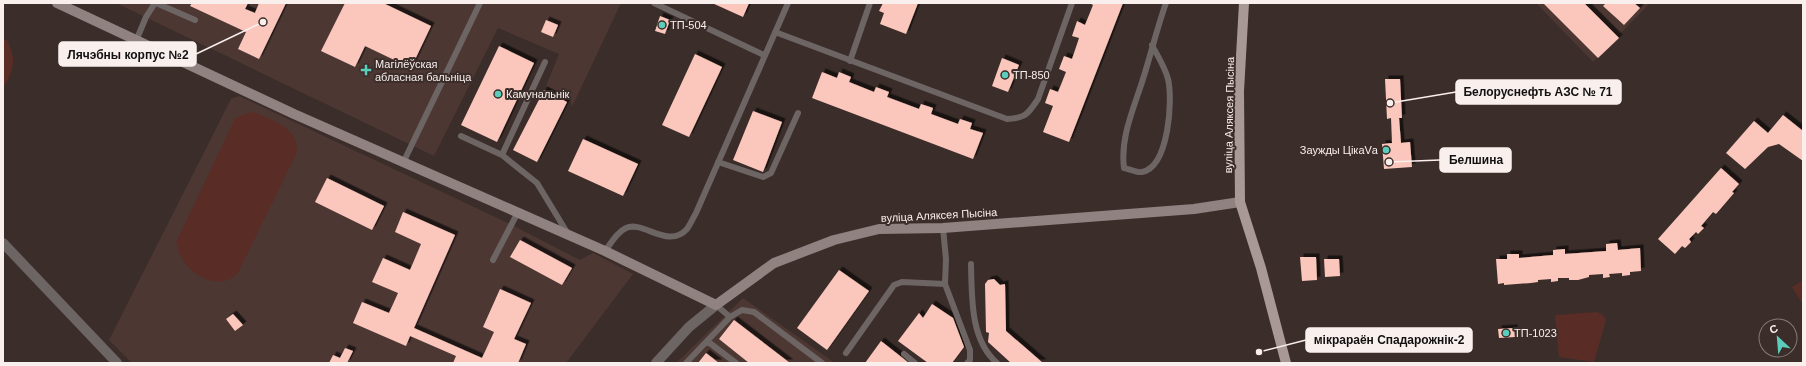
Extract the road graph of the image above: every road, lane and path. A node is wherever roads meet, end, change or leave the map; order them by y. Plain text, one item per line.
1 (57, 3) edge
2 (156, 3) edge
3 (480, 3) edge
4 (654, 3) edge
5 (788, 3) edge
6 (870, 3) edge
7 (1072, 3) edge
8 (1166, 3) edge
9 (1244, 3) edge
10 (195, 20) dead end
11 (775, 32) junction
12 (136, 41) junction
13 (1152, 45) junction
14 (764, 55) junction
15 (850, 61) junction
16 (545, 62) dead end
17 (798, 113) dead end
18 (461, 136) dead end
19 (502, 155) junction
20 (718, 162) junction
21 (403, 163) junction
22 (1240, 202) junction
23 (518, 212) junction
24 (943, 228) junction
25 (570, 236) junction
26 (3, 243) edge
27 (605, 251) junction
28 (493, 260) dead end
29 (971, 264) dead end
30 (945, 284) junction
31 (716, 305) junction
32 (730, 317) junction
33 (707, 341) junction
34 (846, 353) dead end
35 (904, 354) dead end
36 (116, 363) edge
37 (656, 363) edge
38 (686, 363) edge
39 (736, 363) edge
40 (822, 363) edge
41 (915, 363) edge
42 (967, 363) edge
43 (997, 363) edge
44 (1286, 363) edge

1 - 12 main road
2 - 10 lane
2 - 12 lane
3 - 21 lane
4 - 14 lane
5 - 11 lane
6 - 15 lane
7 - 15 lane
8 - 13 lane
9 - 22 main road, вуліца Аляксея Пысіна
11 - 14 lane
11 - 15 lane
12 - 21 main road
13 - 13 lane
14 - 20 lane
16 - 19 lane
17 - 20 lane
18 - 19 lane
19 - 25 lane
20 - 27 lane
21 - 23 main road
22 - 24 main road, вуліца Аляксея Пысіна
22 - 44 main road, вуліца Аляксея Пысіна
23 - 25 main road
23 - 28 lane
24 - 30 lane
24 - 31 main road, вуліца Аляксея Пысіна
25 - 27 main road
26 - 36 street
27 - 31 main road
29 - 43 lane
30 - 34 lane
30 - 42 lane
31 - 32 lane
31 - 37 street, вуліца Аляксея Пысіна
32 - 33 lane
32 - 40 lane
33 - 38 lane
33 - 39 lane
35 - 41 lane

